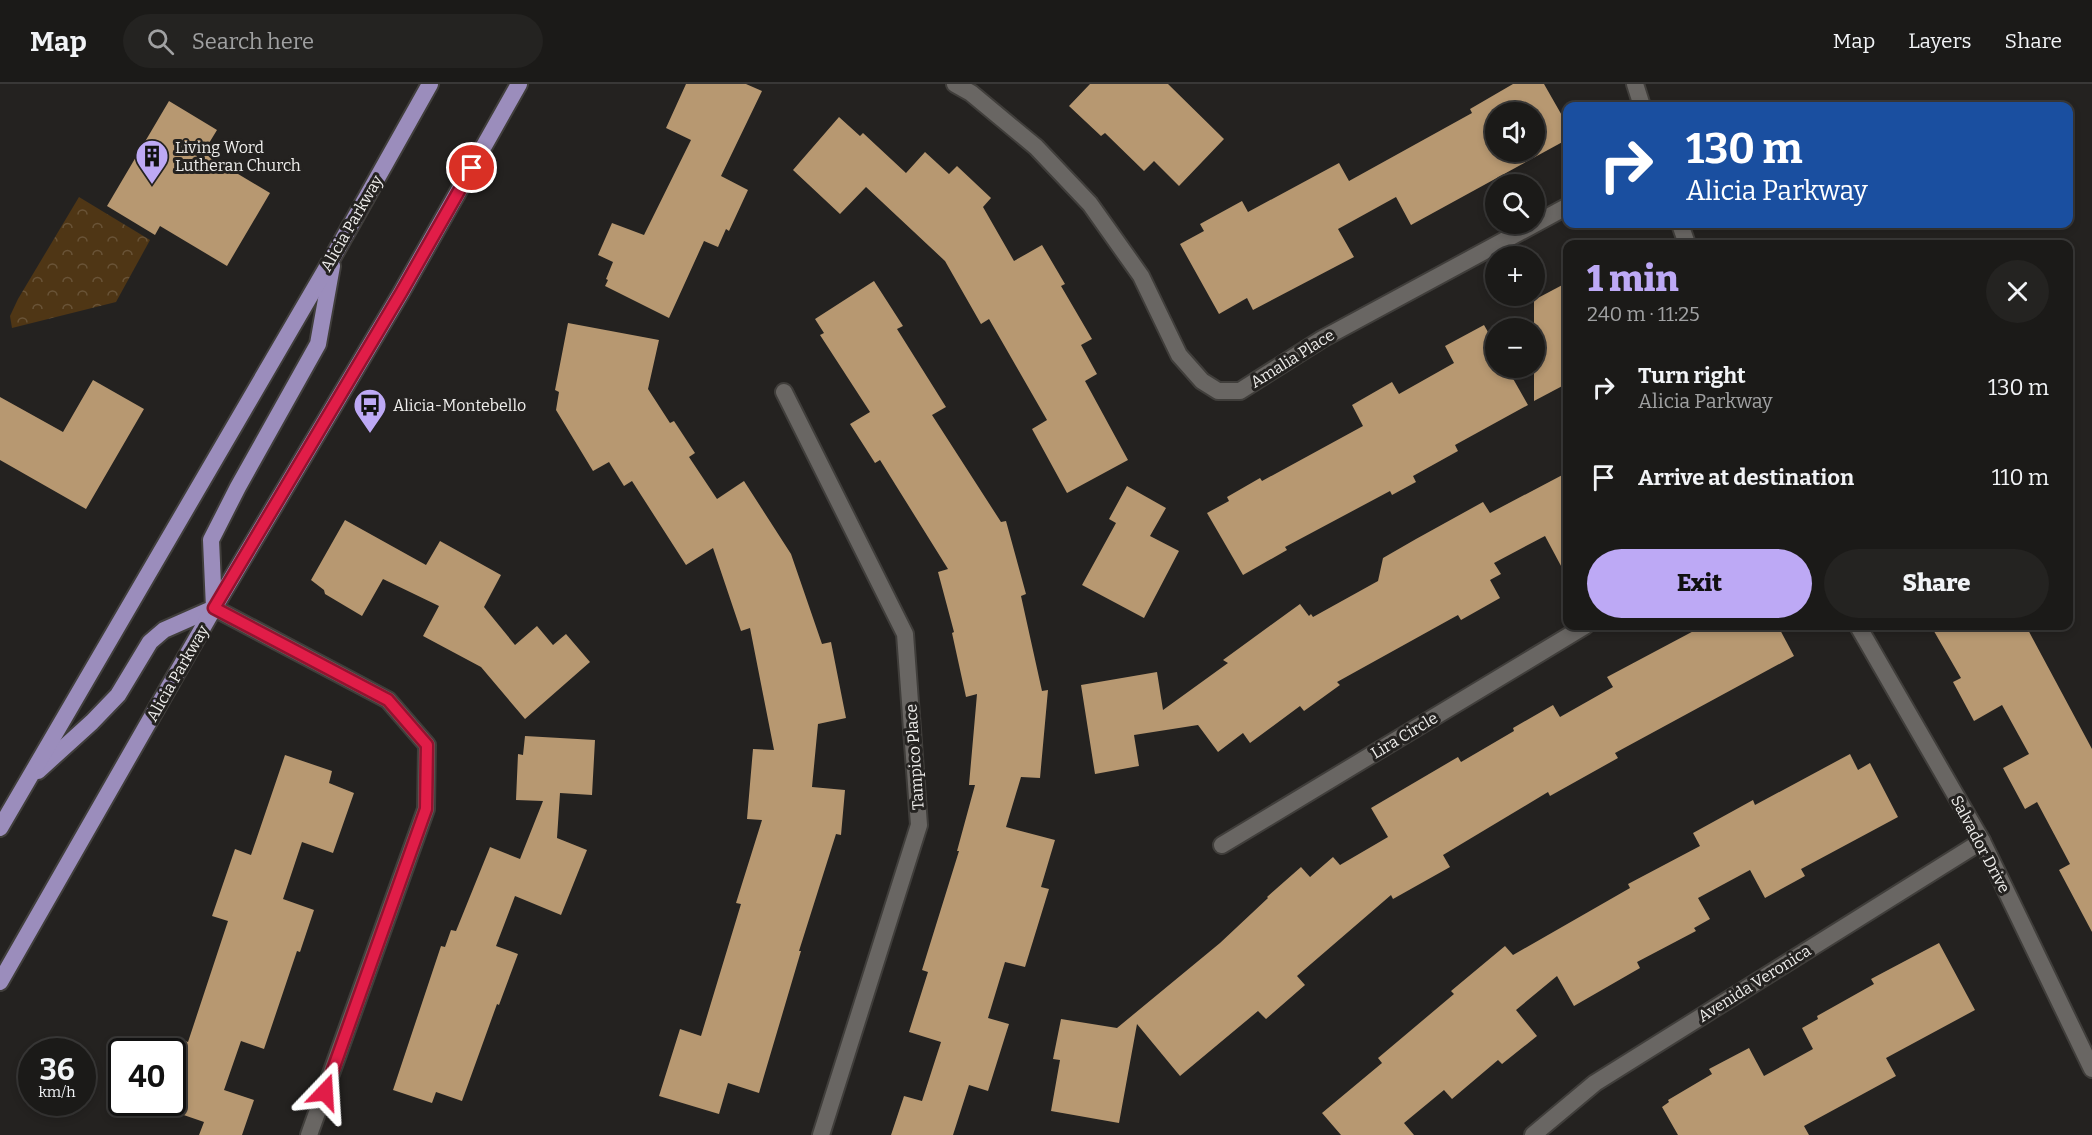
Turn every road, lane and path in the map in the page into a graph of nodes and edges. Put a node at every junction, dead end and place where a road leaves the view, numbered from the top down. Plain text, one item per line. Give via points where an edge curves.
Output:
1 (430, 84) edge
2 (519, 84) edge
3 (956, 84) edge
4 (1635, 84) edge
5 (1641, 102) edge
6 (1563, 209) edge
7 (334, 255) junction
8 (784, 392) dead end
9 (214, 608) junction
10 (1578, 630) edge
11 (1860, 630) edge
12 (26, 782) junction
13 (0, 828) edge
14 (1982, 841) junction
15 (1222, 845) dead end
16 (0, 982) edge
17 (2092, 1069) edge
18 (309, 1135) edge
19 (821, 1135) edge
20 (1533, 1135) edge

1 - 7 main road, Alicia Parkway
2 - 9 main road, Alicia Parkway via 401,293
3 - 6 street, Amalia Place via 1036,147 1090,204 1141,276 1179,355 1202,381 1218,391 1240,391 1322,339
4 - 5 street
7 - 9 main road via 318,344 211,540
7 - 12 main road, Alicia Parkway
8 - 19 street, Tampico Place via 905,634 919,825
9 - 12 main road via 164,630 150,642 118,695
9 - 16 main road, Alicia Parkway
9 - 18 street via 388,700 427,745 426,809
10 - 15 street, Lira Circle
11 - 14 street, Salvador Drive
12 - 13 main road, Alicia Parkway
14 - 17 street, Salvador Drive
14 - 20 street, Avenida Veronica via 1595,1083

